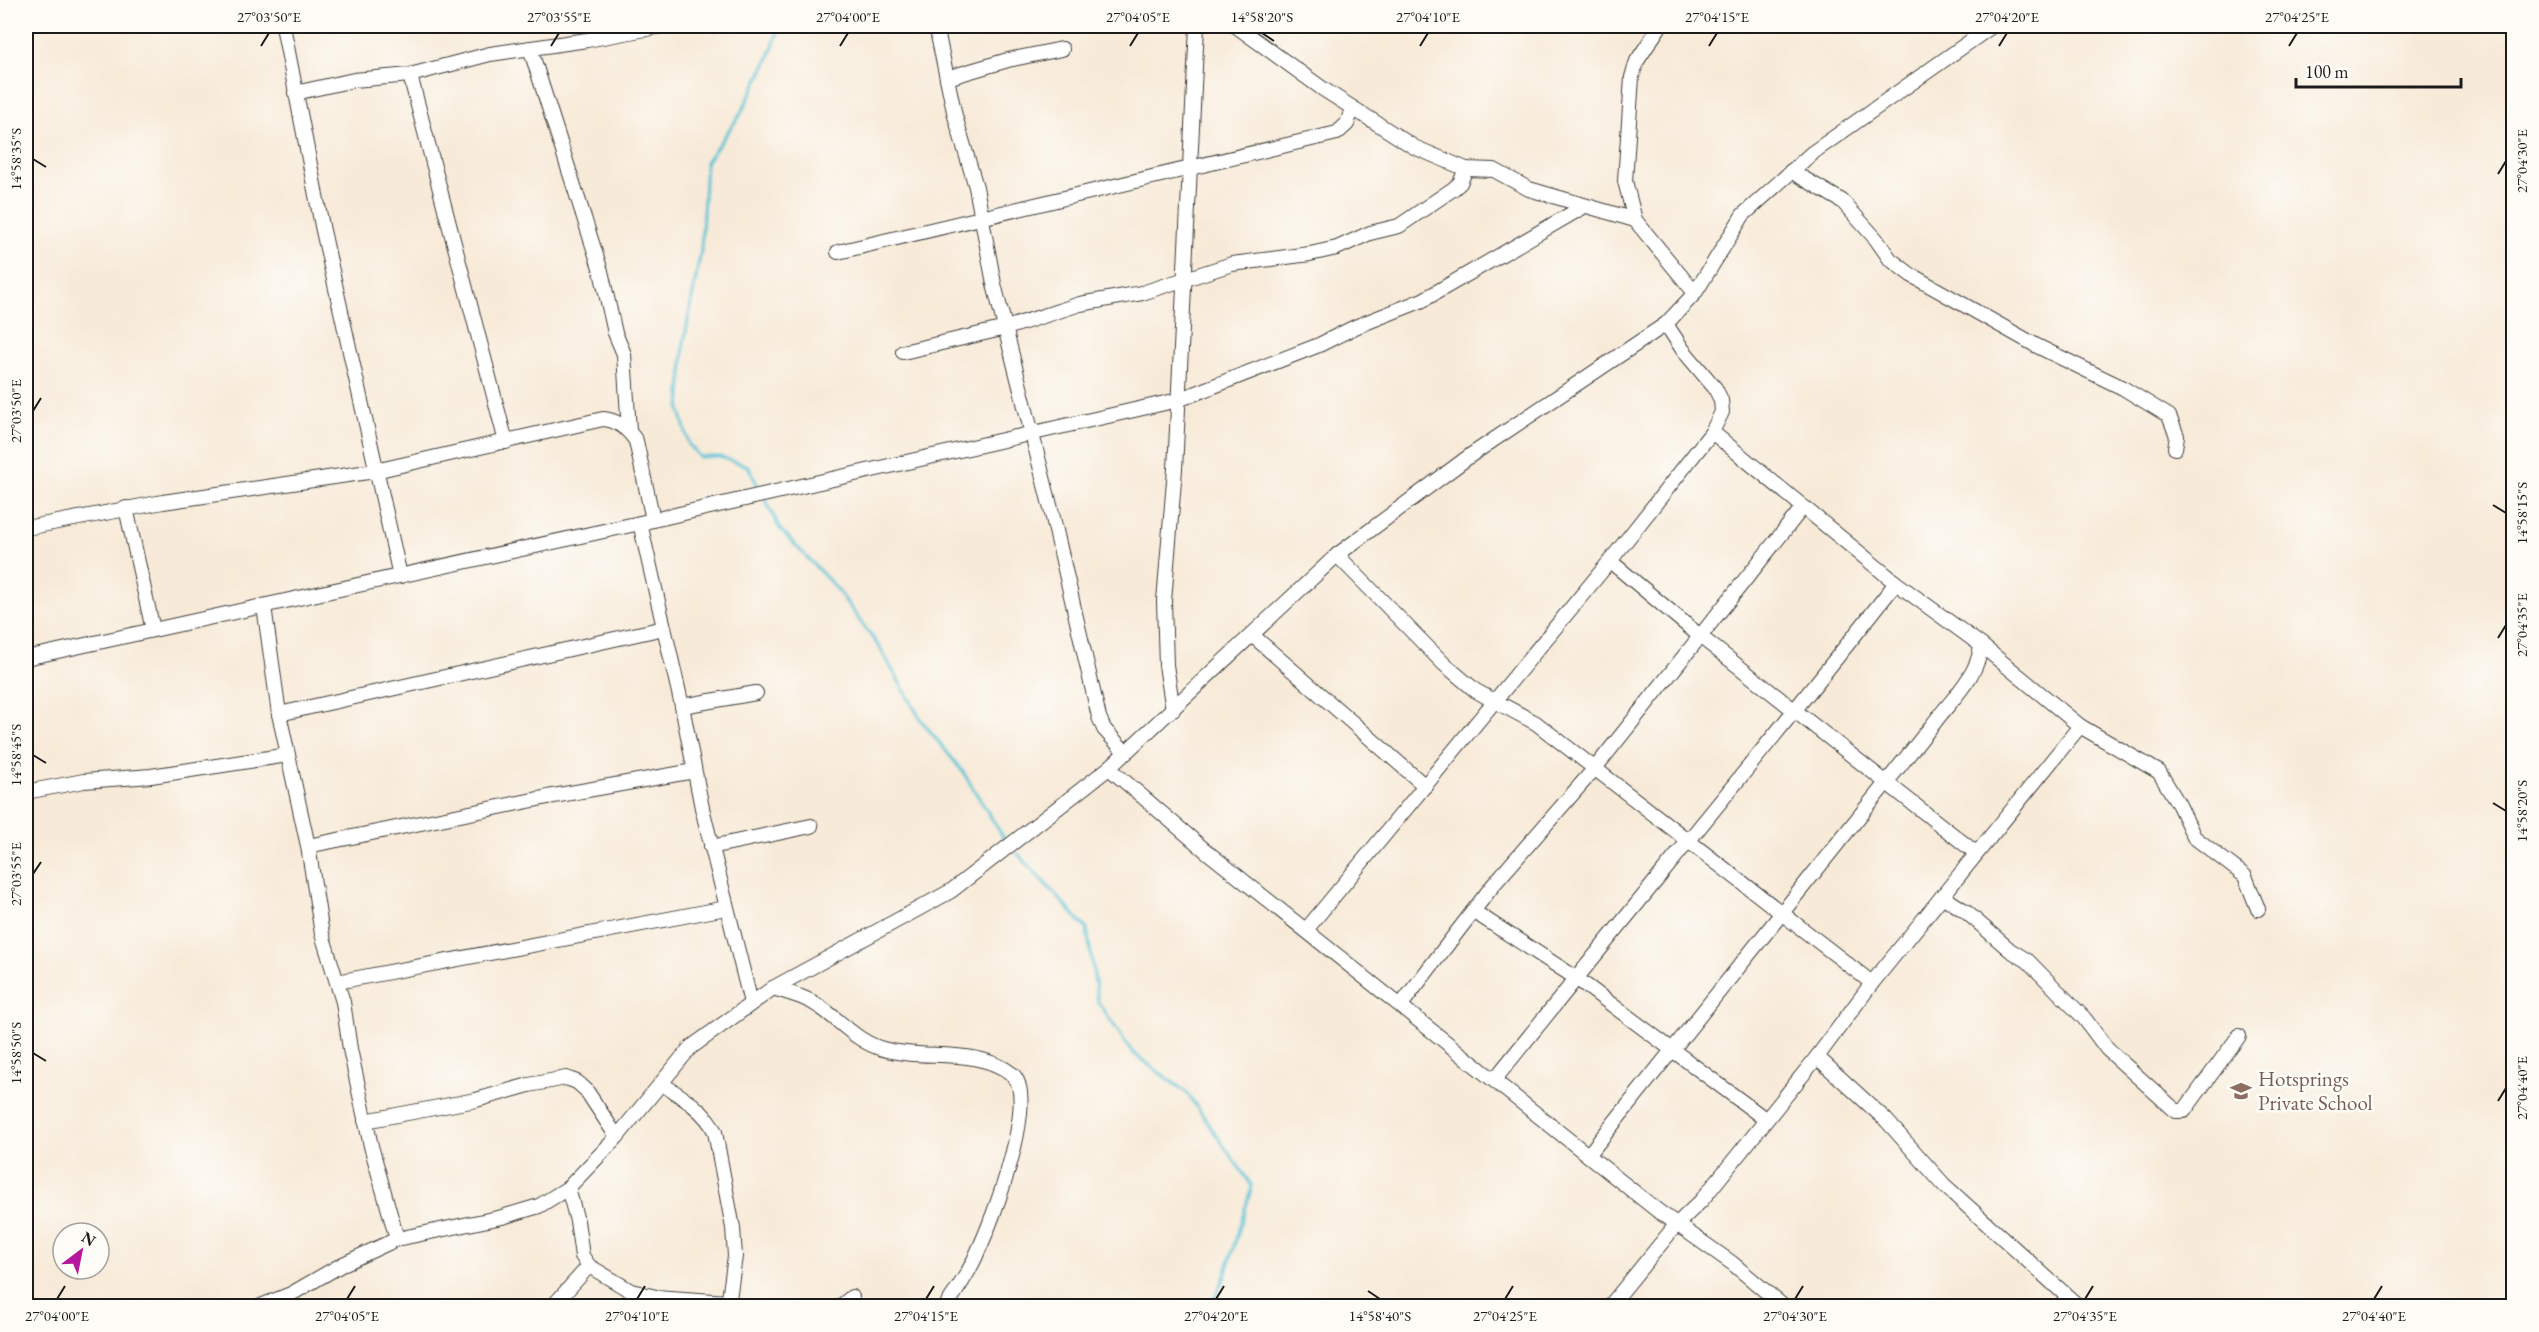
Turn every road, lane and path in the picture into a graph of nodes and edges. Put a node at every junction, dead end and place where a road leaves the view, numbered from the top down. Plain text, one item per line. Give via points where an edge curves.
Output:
1 (283, 26) edge
2 (662, 26) edge
3 (936, 26) edge
4 (1197, 26) edge
5 (1236, 26) edge
6 (1660, 26) edge
7 (1992, 26) edge
8 (530, 48) junction
9 (1062, 49) dead end
10 (410, 75) junction
11 (947, 78) junction
12 (295, 93) junction
13 (1352, 109) junction
14 (1189, 168) junction
15 (1466, 169) junction
16 (1791, 171) junction
17 (1583, 207) junction
18 (981, 217) junction
19 (1635, 220) junction
20 (838, 252) dead end
21 (1184, 280) junction
22 (1695, 293) junction
23 (1666, 324) junction
24 (1005, 328) junction
25 (903, 352) dead end
26 (1178, 400) junction
27 (629, 431) junction
28 (1712, 432) junction
29 (1031, 434) junction
30 (506, 442) junction
31 (2175, 448) dead end
32 (375, 471) junction
33 (1803, 507) junction
34 (126, 508) junction
35 (646, 522) junction
36 (26, 528) edge
37 (1337, 555) junction
38 (1610, 561) junction
39 (400, 576) junction
40 (1896, 583) junction
41 (264, 606) junction
42 (664, 628) junction
43 (153, 630) junction
44 (1252, 635) junction
45 (1701, 637) junction
46 (1981, 645) junction
47 (26, 658) edge
48 (756, 693) dead end
49 (1495, 700) junction
50 (682, 706) junction
51 (1173, 710) junction
52 (1795, 712) junction
53 (279, 714) junction
54 (2080, 726) junction
55 (1126, 753) junction
56 (288, 755) junction
57 (1596, 767) junction
58 (1109, 768) junction
59 (694, 771) junction
60 (1885, 783) junction
61 (1425, 786) junction
62 (26, 792) edge
63 (811, 826) dead end
64 (1687, 841) junction
65 (308, 846) junction
66 (711, 847) junction
67 (1976, 854) junction
68 (1942, 896) junction
69 (726, 908) junction
70 (2258, 909) dead end
71 (1473, 911) junction
72 (1781, 913) junction
73 (1306, 930) junction
74 (1576, 978) junction
75 (337, 982) junction
76 (1872, 983) junction
77 (773, 988) junction
78 (751, 1003) junction
79 (1401, 1005) junction
80 (2240, 1036) dead end
81 (1673, 1049) junction
82 (1817, 1057) junction
83 (1495, 1079) junction
84 (662, 1084) junction
85 (1765, 1119) junction
86 (365, 1121) junction
87 (617, 1137) junction
88 (1589, 1154) junction
89 (568, 1188) junction
90 (1676, 1225) junction
91 (397, 1239) junction
92 (589, 1266) junction
93 (852, 1297) dead end
94 (728, 1304) edge
95 (261, 1306) edge
96 (553, 1306) edge
97 (840, 1306) edge
98 (946, 1306) edge
99 (1610, 1306) edge
100 (1783, 1306) edge
101 (2078, 1306) edge

1 - 12 street
2 - 8 street
3 - 11 street
4 - 14 street
5 - 13 street
6 - 19 street via 1637,61 1632,77 1625,181
7 - 16 street
8 - 10 street
8 - 27 street via 624,354
9 - 11 street
10 - 12 street
10 - 30 street
11 - 18 street
12 - 32 street
13 - 14 street via 1347,124 1337,133
13 - 15 street via 1414,147
14 - 18 street
14 - 21 street
15 - 17 street via 1494,170 1529,189
15 - 21 street via 1453,189 1399,226 1370,233 1337,248 1232,264
16 - 22 street via 1743,215
16 - 31 street via 1842,201 1890,259 1911,275 2169,416 2177,436
17 - 19 street
17 - 26 street via 1423,300
18 - 20 street
18 - 24 street
19 - 22 street
21 - 24 street via 1142,293 1080,304
21 - 26 street
22 - 23 street
23 - 28 street via 1715,388 1722,412
23 - 37 street via 1471,455
24 - 25 street
24 - 29 street
26 - 29 street
26 - 51 street via 1164,601 1166,665
27 - 30 street via 603,419
27 - 35 street via 636,441
28 - 33 street
28 - 38 street
29 - 35 street
29 - 55 street via 1099,717 1104,729
30 - 32 street
32 - 34 street
32 - 39 street
33 - 40 street
33 - 45 street
34 - 36 street
34 - 43 street
35 - 39 street
35 - 42 street
37 - 44 street
37 - 49 street via 1444,664 1476,691
38 - 45 street
38 - 49 street
39 - 41 street
40 - 46 street
40 - 52 street
41 - 43 street
41 - 53 street
42 - 50 street
42 - 53 street
43 - 47 street
44 - 51 street
44 - 61 street
45 - 52 street
45 - 57 street
46 - 54 street
46 - 60 street via 1974,671
48 - 50 street
49 - 57 street via 1536,723
49 - 61 street
50 - 59 street
51 - 55 street
52 - 60 street
52 - 64 street
53 - 56 street
54 - 67 street
54 - 70 street via 2159,772 2194,837 2245,876
55 - 58 street
56 - 62 street
56 - 65 street
57 - 64 street
57 - 71 street
58 - 73 street
58 - 77 street via 951,891
59 - 65 street
59 - 66 street
60 - 67 street
60 - 72 street
61 - 73 street
63 - 66 street
64 - 72 street
64 - 74 street
65 - 75 street via 322,934
66 - 69 street
67 - 68 street
68 - 76 street
68 - 80 street via 2028,961 2084,1018 2108,1049 2176,1111 2184,1111
69 - 75 street
69 - 78 street
71 - 74 street
71 - 79 street
72 - 76 street
72 - 81 street
73 - 79 street
74 - 81 street
74 - 83 street
75 - 86 street
76 - 82 street
77 - 78 street
77 - 98 street via 808,1000 865,1042 883,1049 969,1057 1006,1071 1018,1082 1022,1097 1006,1179 978,1253
78 - 84 street via 690,1048
79 - 83 street
81 - 85 street
81 - 88 street
82 - 85 street
82 - 101 street via 1886,1120 1944,1185
83 - 88 street
84 - 87 street
84 - 94 street via 711,1122 715,1132 733,1228 735,1256
85 - 90 street via 1701,1202
86 - 87 street via 566,1078 586,1090
86 - 91 street
87 - 89 street
88 - 90 street
89 - 91 street via 539,1206
89 - 92 street via 582,1256
90 - 99 street
90 - 100 street via 1732,1263
91 - 95 street
92 - 94 street via 631,1291
92 - 96 street
93 - 97 street

